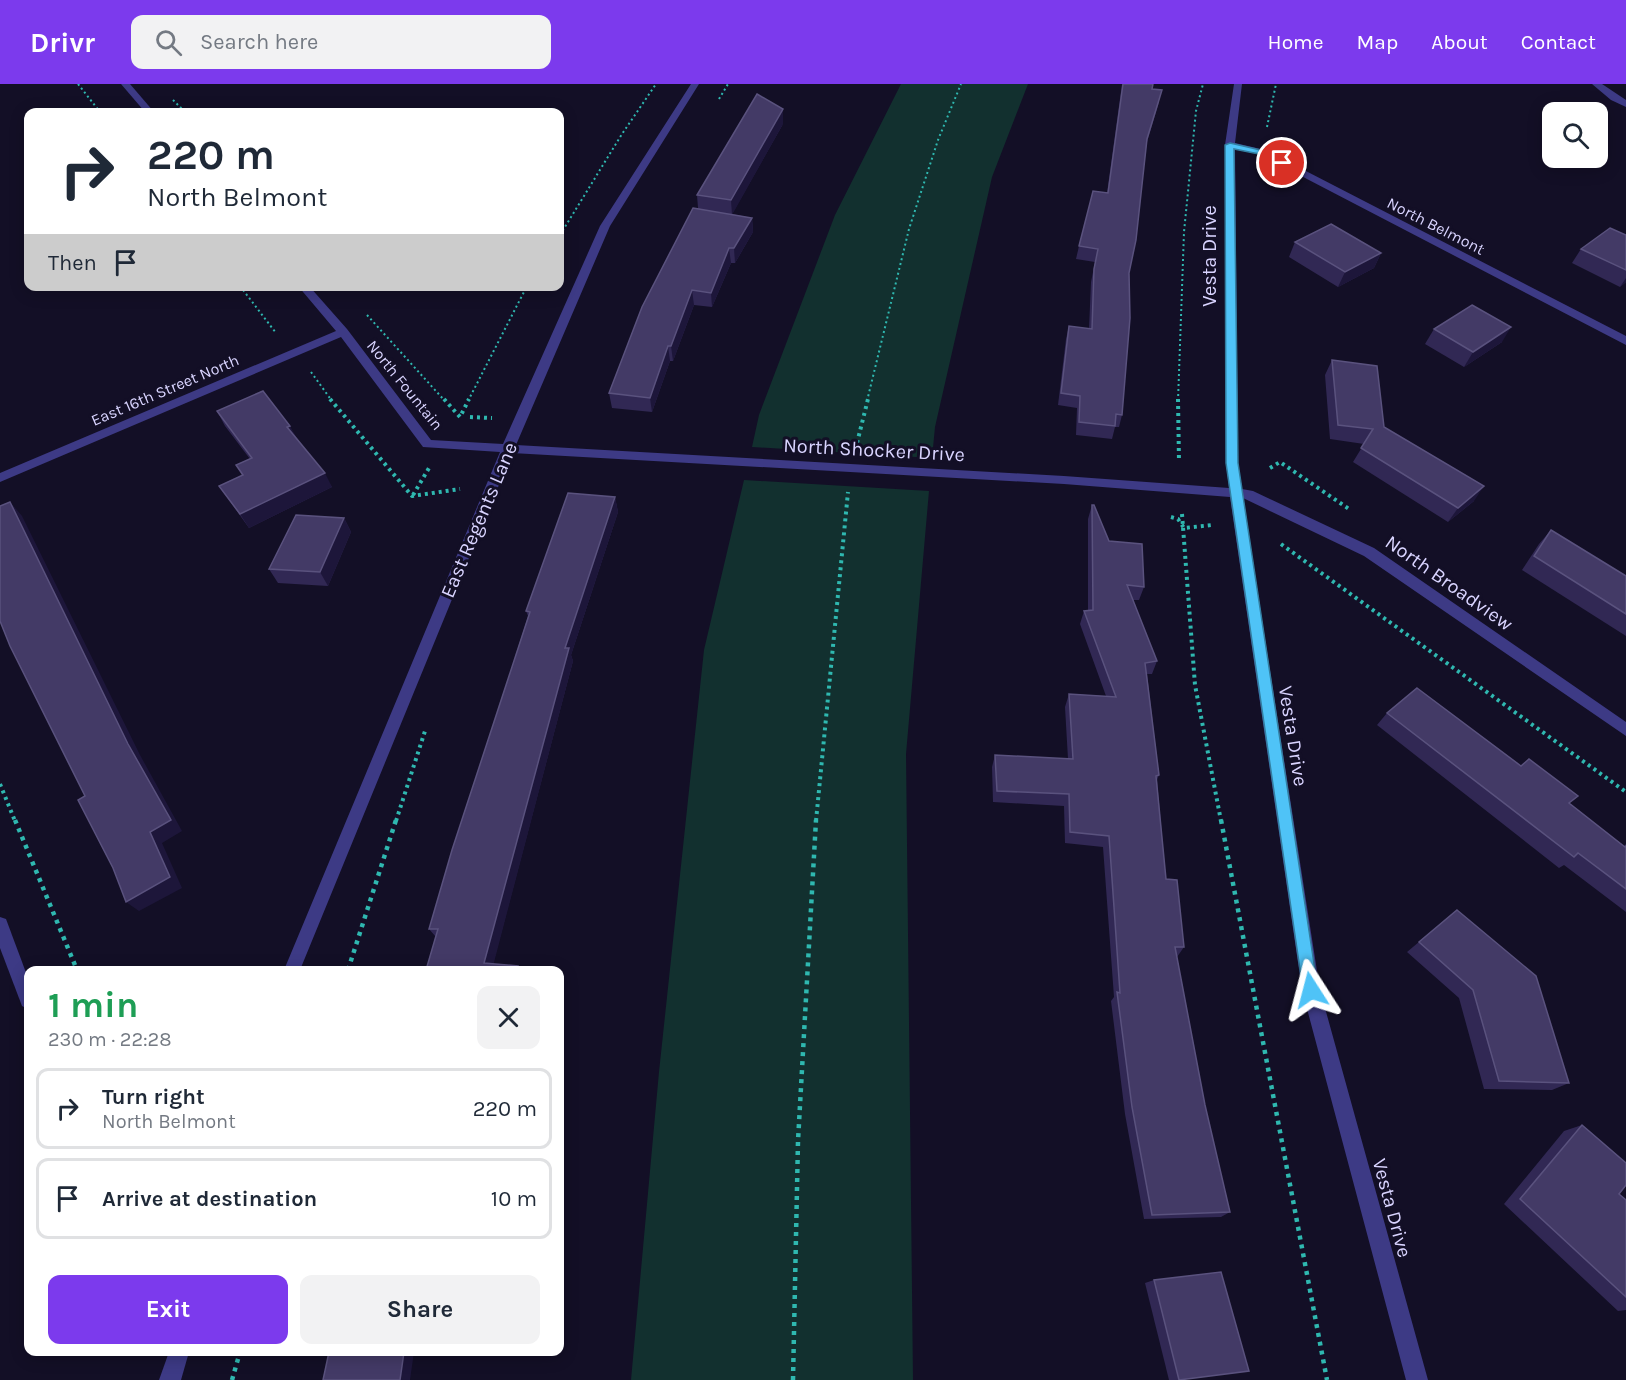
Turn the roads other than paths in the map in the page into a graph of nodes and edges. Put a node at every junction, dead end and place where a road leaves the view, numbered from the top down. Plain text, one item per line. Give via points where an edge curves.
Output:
1 (125, 84) edge
2 (695, 84) edge
3 (1238, 84) edge
4 (1596, 84) edge
5 (1626, 104) edge
6 (146, 108) edge
7 (1230, 145) junction
8 (307, 291) edge
9 (343, 332) junction
10 (1626, 341) edge
11 (509, 450) junction
12 (0, 478) edge
13 (1236, 493) junction
14 (1626, 730) edge
15 (0, 925) edge
16 (294, 966) edge
17 (24, 989) edge
18 (178, 1356) edge
19 (171, 1380) edge
20 (1417, 1380) edge

1 - 6 street
2 - 11 street, East Regents Lane via 605,226
3 - 7 street, Vesta Drive
4 - 5 street
7 - 10 street, North Belmont via 1262,152
7 - 13 street, Vesta Drive via 1232,463
8 - 9 street, North Fountain
9 - 11 street, North Fountain via 427,444
9 - 12 street, East 16th Street North
11 - 13 street, North Shocker Drive
11 - 16 street, East Regents Lane
13 - 14 street, North Broadview via 1248,494 1369,552
13 - 20 street, Vesta Drive via 1311,990
15 - 17 street
18 - 19 street

